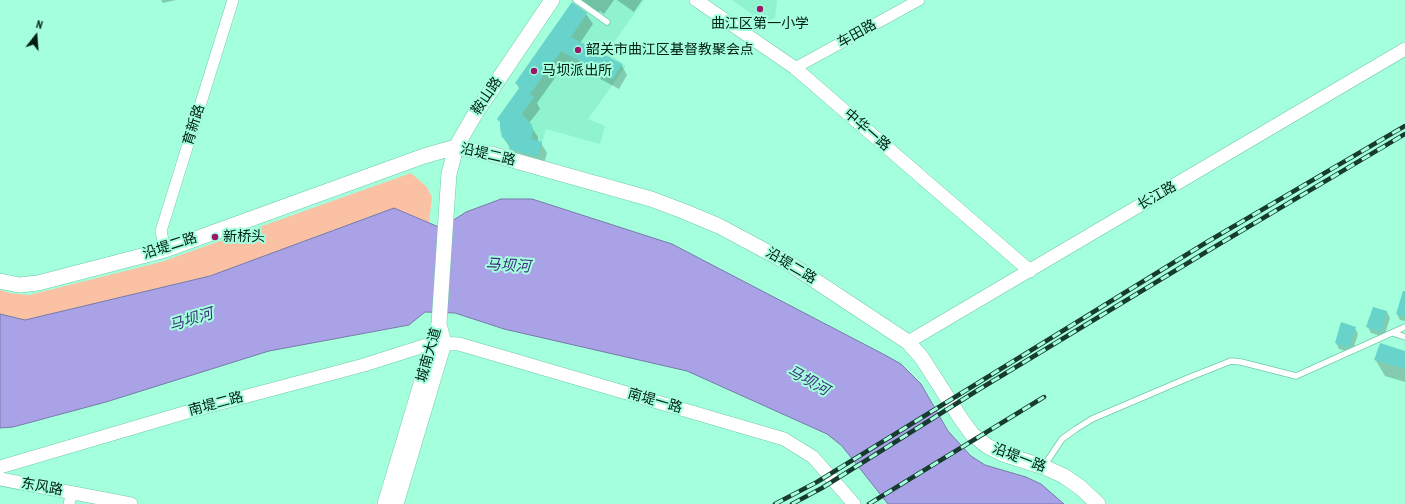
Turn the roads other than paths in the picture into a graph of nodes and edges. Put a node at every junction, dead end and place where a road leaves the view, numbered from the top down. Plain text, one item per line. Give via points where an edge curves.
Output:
1 (233, 0) edge
2 (552, 0) edge
3 (576, 0) edge
4 (696, 0) edge
5 (920, 0) edge
6 (607, 22) dead end
7 (1405, 49) edge
8 (795, 68) junction
9 (456, 147) junction
10 (447, 202) joint
11 (165, 250) junction
12 (1030, 271) junction
13 (0, 281) edge
14 (1405, 328) edge
15 (1393, 333) junction
16 (1405, 337) edge
17 (908, 342) junction
18 (439, 343) junction
19 (0, 467) edge
20 (1044, 467) junction
21 (0, 479) edge
22 (70, 498) edge
23 (131, 504) edge
24 (385, 504) edge
25 (396, 504) edge
26 (854, 504) edge
27 (1098, 504) edge

1 - 11 street, 育新路 via 161,231
2 - 9 main road, 鞍山路 via 474,114
3 - 6 lane
4 - 8 street, 中华一路
5 - 8 street, 车田路
7 - 12 street, 长江路
8 - 12 street, 中华一路
9 - 10 main road, 鞍山路 via 449,174
9 - 11 main road, 沿堤二路 via 424,156
9 - 17 main road, 沿堤二路 via 491,154 651,199 720,226 790,264
10 - 18 main road, 城南大道
11 - 13 main road, 沿堤二路 via 38,283 19,285
12 - 17 street, 长江路
14 - 15 lane
15 - 16 lane
15 - 20 lane via 1296,376 1231,361 1076,428 1062,439
17 - 20 main road, 沿堤一路 via 922,358 972,434 1003,454
18 - 19 street, 南堤二路
18 - 24 main road, 城南大道
18 - 25 main road
18 - 26 street, 南堤一路 via 459,344 784,439 813,457
20 - 27 main road, 沿堤一路 via 1064,476
21 - 22 street, 东风路
22 - 23 street, 东风路

